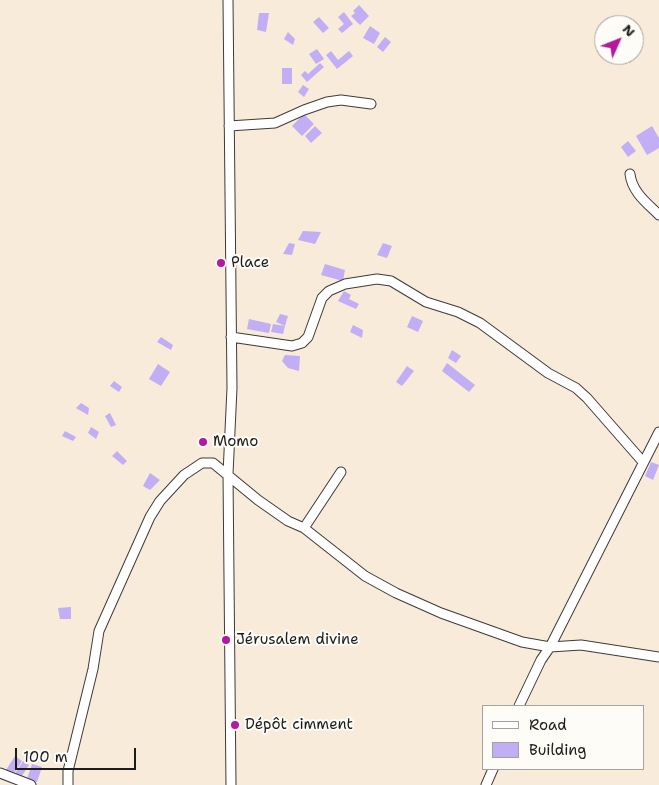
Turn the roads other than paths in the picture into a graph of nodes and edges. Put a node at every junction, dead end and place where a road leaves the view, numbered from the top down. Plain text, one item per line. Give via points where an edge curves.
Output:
1 (228, 0) edge
2 (371, 104) dead end
3 (230, 126) junction
4 (630, 174) dead end
5 (659, 215) edge
6 (231, 337) junction
7 (659, 432) edge
8 (643, 462) junction
9 (341, 472) dead end
10 (228, 474) junction
11 (304, 528) junction
12 (550, 647) junction
13 (659, 657) edge
14 (519, 705) edge
15 (493, 770) edge
16 (0, 773) edge
17 (32, 785) edge
18 (68, 785) edge
19 (231, 785) edge
20 (486, 785) edge

1 - 3 street
2 - 3 street via 341,100 327,102 275,123
3 - 6 street
4 - 5 street via 631,184
6 - 8 street via 292,346 302,343 308,337 322,298 329,291 345,284 377,279 391,281 426,302 480,323 548,373 576,388
6 - 10 street
7 - 8 street
8 - 12 street
9 - 11 street
10 - 11 street via 258,500
10 - 18 street via 213,463 202,463 184,475 150,517 99,632 68,772
10 - 19 street
11 - 12 street via 365,576 396,593 440,613 522,642
12 - 13 street via 581,645
12 - 14 street
15 - 20 street
16 - 17 street

